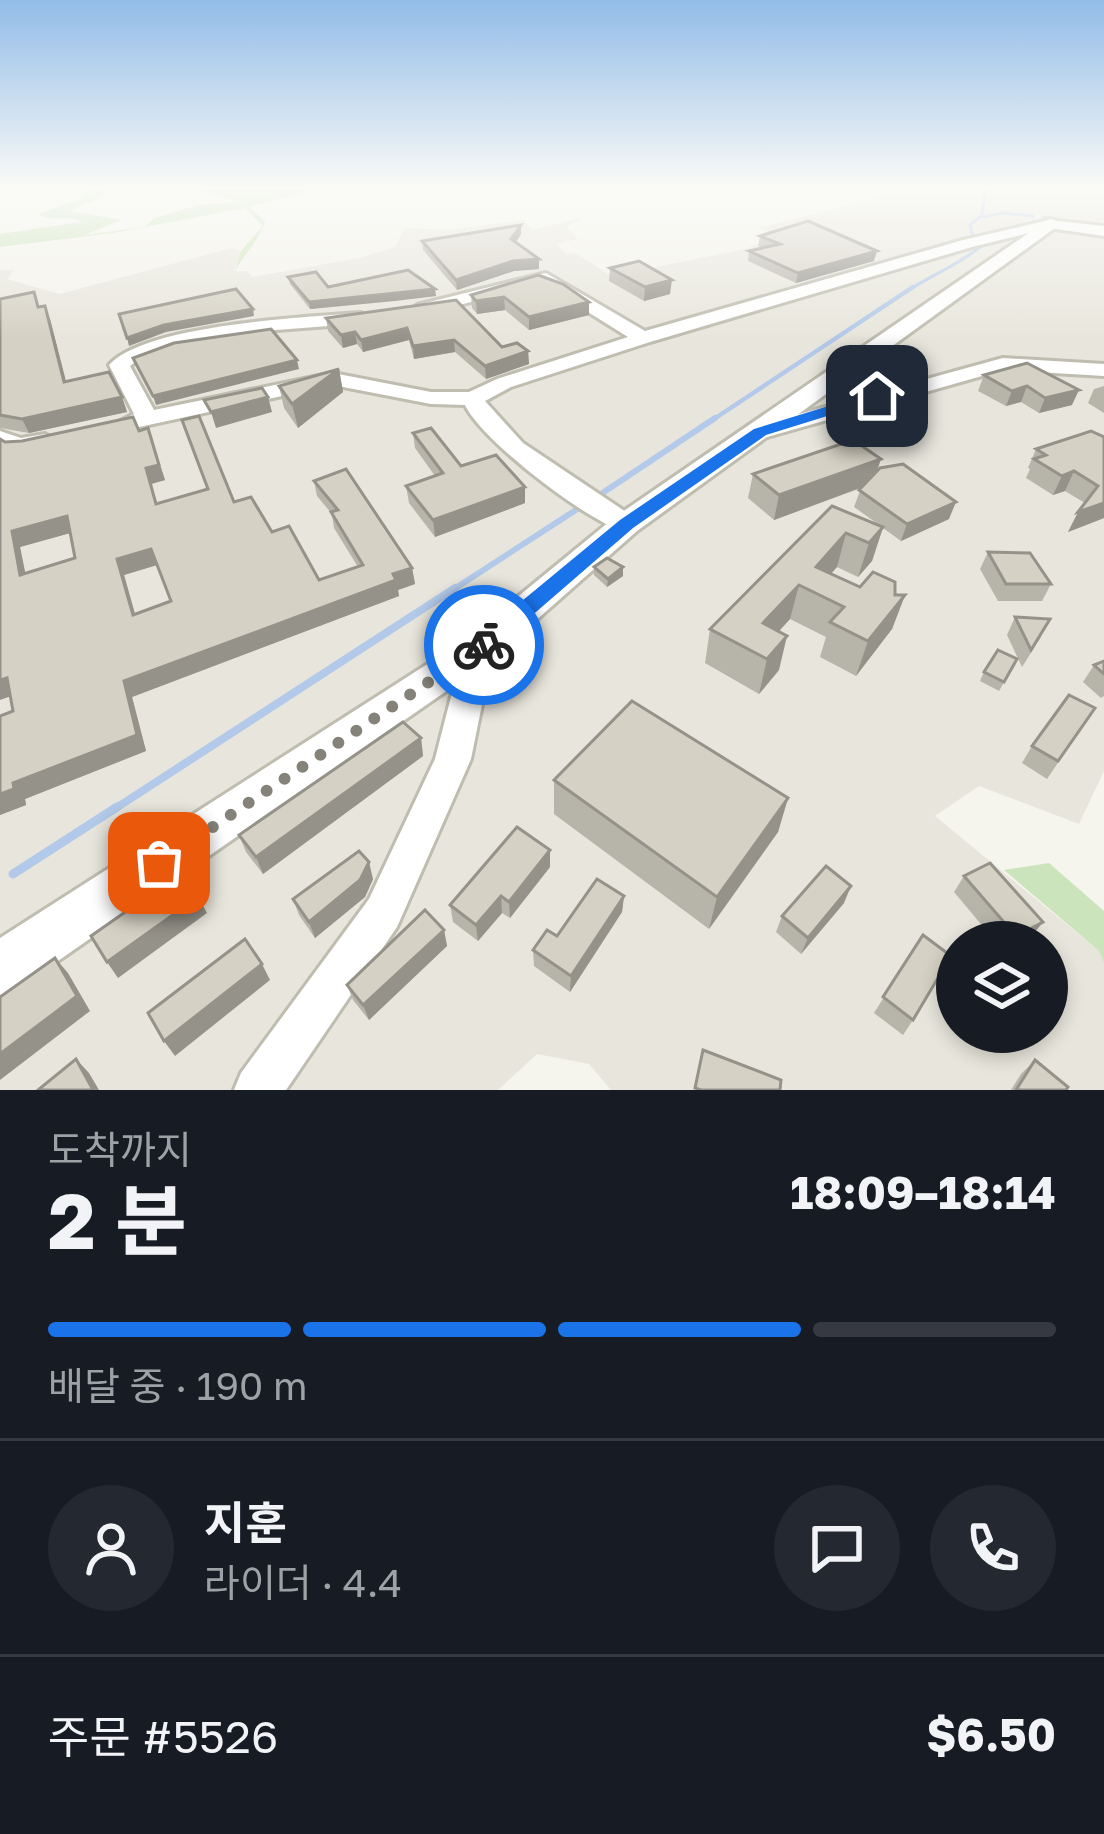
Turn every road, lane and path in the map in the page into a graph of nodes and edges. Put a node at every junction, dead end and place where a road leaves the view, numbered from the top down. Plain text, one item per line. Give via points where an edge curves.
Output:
1 (994, 237) edge
2 (1031, 237) edge
3 (643, 338) junction
4 (1104, 370) edge
5 (472, 399) junction
6 (147, 418) junction
7 (108, 427) edge
8 (760, 432) junction
9 (69, 436) edge
10 (0, 438) edge
11 (626, 524) junction
12 (478, 650) junction
13 (0, 969) edge
14 (258, 1090) edge

1 - 3 street
2 - 8 street
3 - 5 street
3 - 6 street via 546,278 388,315 263,325 135,352 118,364
4 - 8 street via 1003,364
5 - 6 street via 333,379
5 - 11 street via 479,418
6 - 7 street
8 - 11 street
9 - 10 street via 15,446
11 - 12 street
12 - 13 street
12 - 14 street via 453,759 383,913

